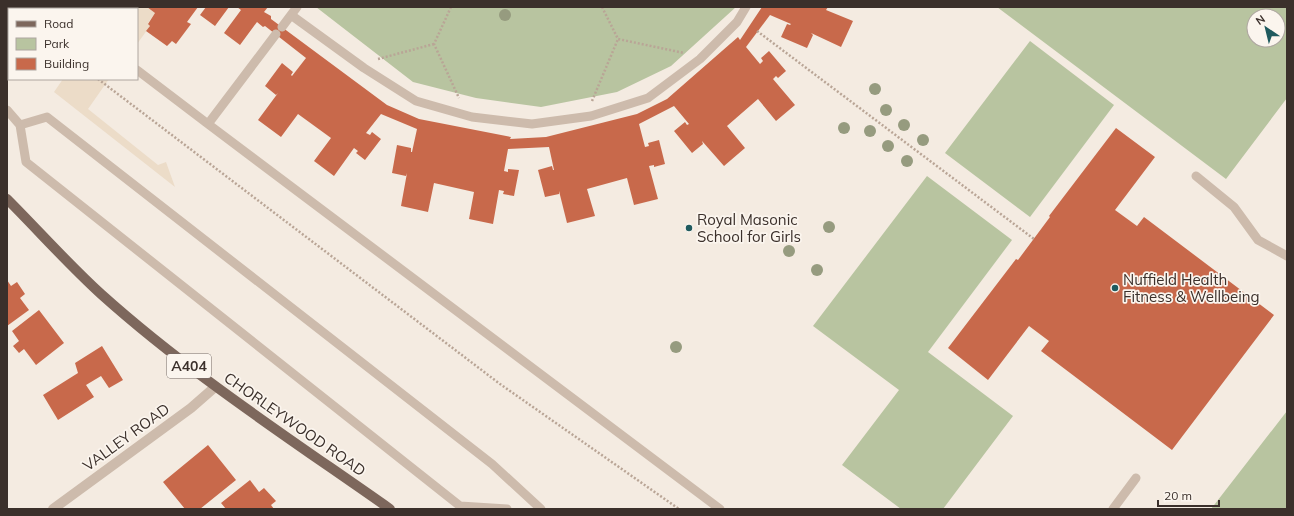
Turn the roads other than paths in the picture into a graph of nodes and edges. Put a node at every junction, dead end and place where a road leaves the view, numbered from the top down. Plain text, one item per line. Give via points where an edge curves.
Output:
1 (297, 7) edge
2 (746, 7) edge
3 (290, 16) junction
4 (138, 71) edge
5 (7, 110) edge
6 (208, 124) junction
7 (20, 125) junction
8 (1196, 176) dead end
9 (7, 199) edge
10 (1287, 256) edge
11 (215, 387) junction
12 (1136, 478) dead end
13 (53, 509) edge
14 (390, 509) edge
15 (507, 509) edge
16 (541, 509) edge
17 (720, 509) edge
18 (1113, 509) edge

1 - 3 lane
2 - 3 lane via 737,22 702,57 648,98 585,117 532,124 468,116 416,102
3 - 6 lane
4 - 6 lane
5 - 7 lane
6 - 17 lane
7 - 15 lane via 26,162 460,506
7 - 16 lane via 46,117 492,464
8 - 10 lane via 1234,207 1258,240
9 - 11 main road, CHORLEYWOOD ROAD / A404 via 100,293
11 - 13 street, VALLEY ROAD via 191,408
11 - 14 main road, CHORLEYWOOD ROAD / A404
12 - 18 lane

